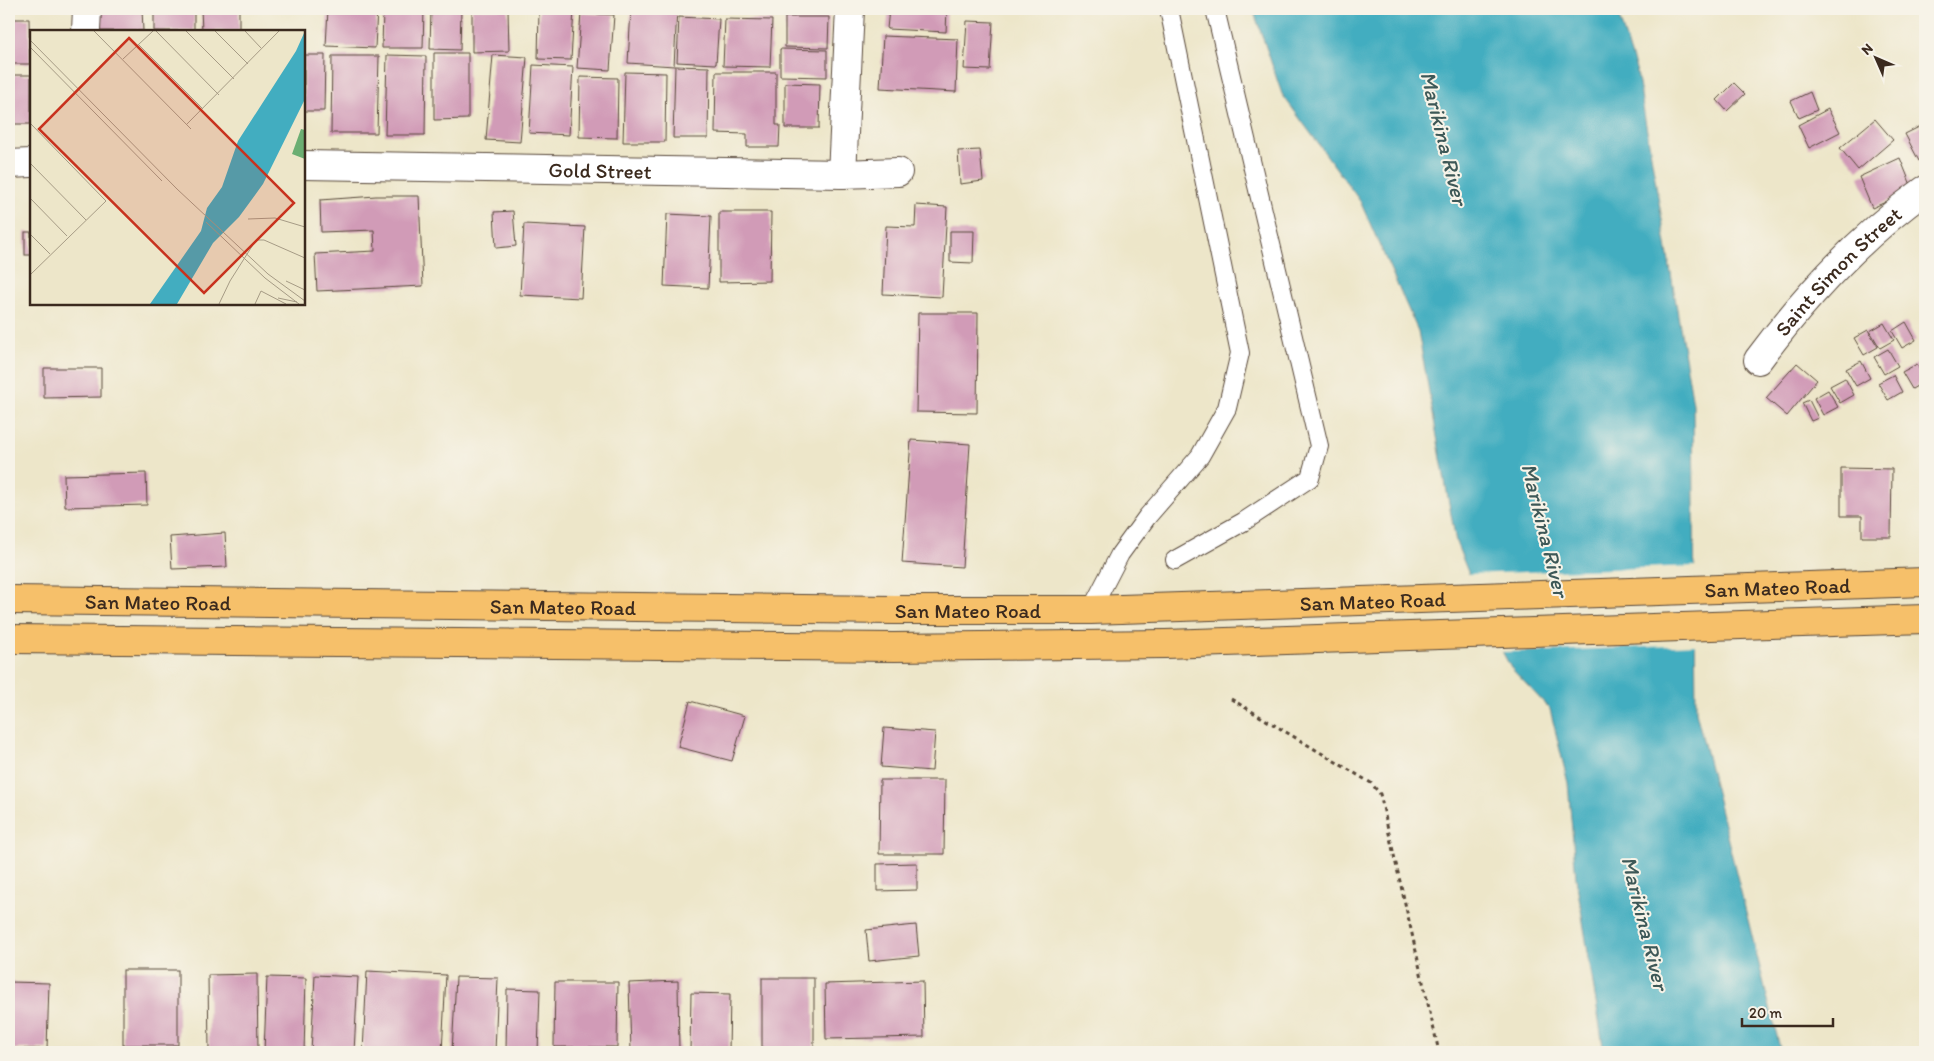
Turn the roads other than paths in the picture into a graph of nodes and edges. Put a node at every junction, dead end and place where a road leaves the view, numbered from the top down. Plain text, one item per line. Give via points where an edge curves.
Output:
1 (87, 9) edge
2 (850, 9) edge
3 (1169, 9) edge
4 (1215, 9) edge
5 (86, 30) edge
6 (9, 164) edge
7 (30, 164) edge
8 (305, 165) edge
9 (898, 172) dead end
10 (842, 174) junction
11 (1925, 190) edge
12 (1758, 360) dead end
13 (1175, 560) dead end
14 (1925, 582) edge
15 (9, 600) edge
16 (1091, 610) junction
17 (1925, 620) edge
18 (9, 639) edge

1 - 5 street
2 - 10 street
3 - 16 lane via 1240,353 1227,408 1200,456 1120,554
4 - 13 lane via 1319,446 1310,478 1243,522
6 - 7 street
8 - 10 street, Gold Street
9 - 10 street, Gold Street
11 - 12 street, Saint Simon Street via 1880,225 1804,302
14 - 16 main road, San Mateo Road
15 - 16 main road, San Mateo Road
17 - 18 main road, San Mateo Road via 1053,646

